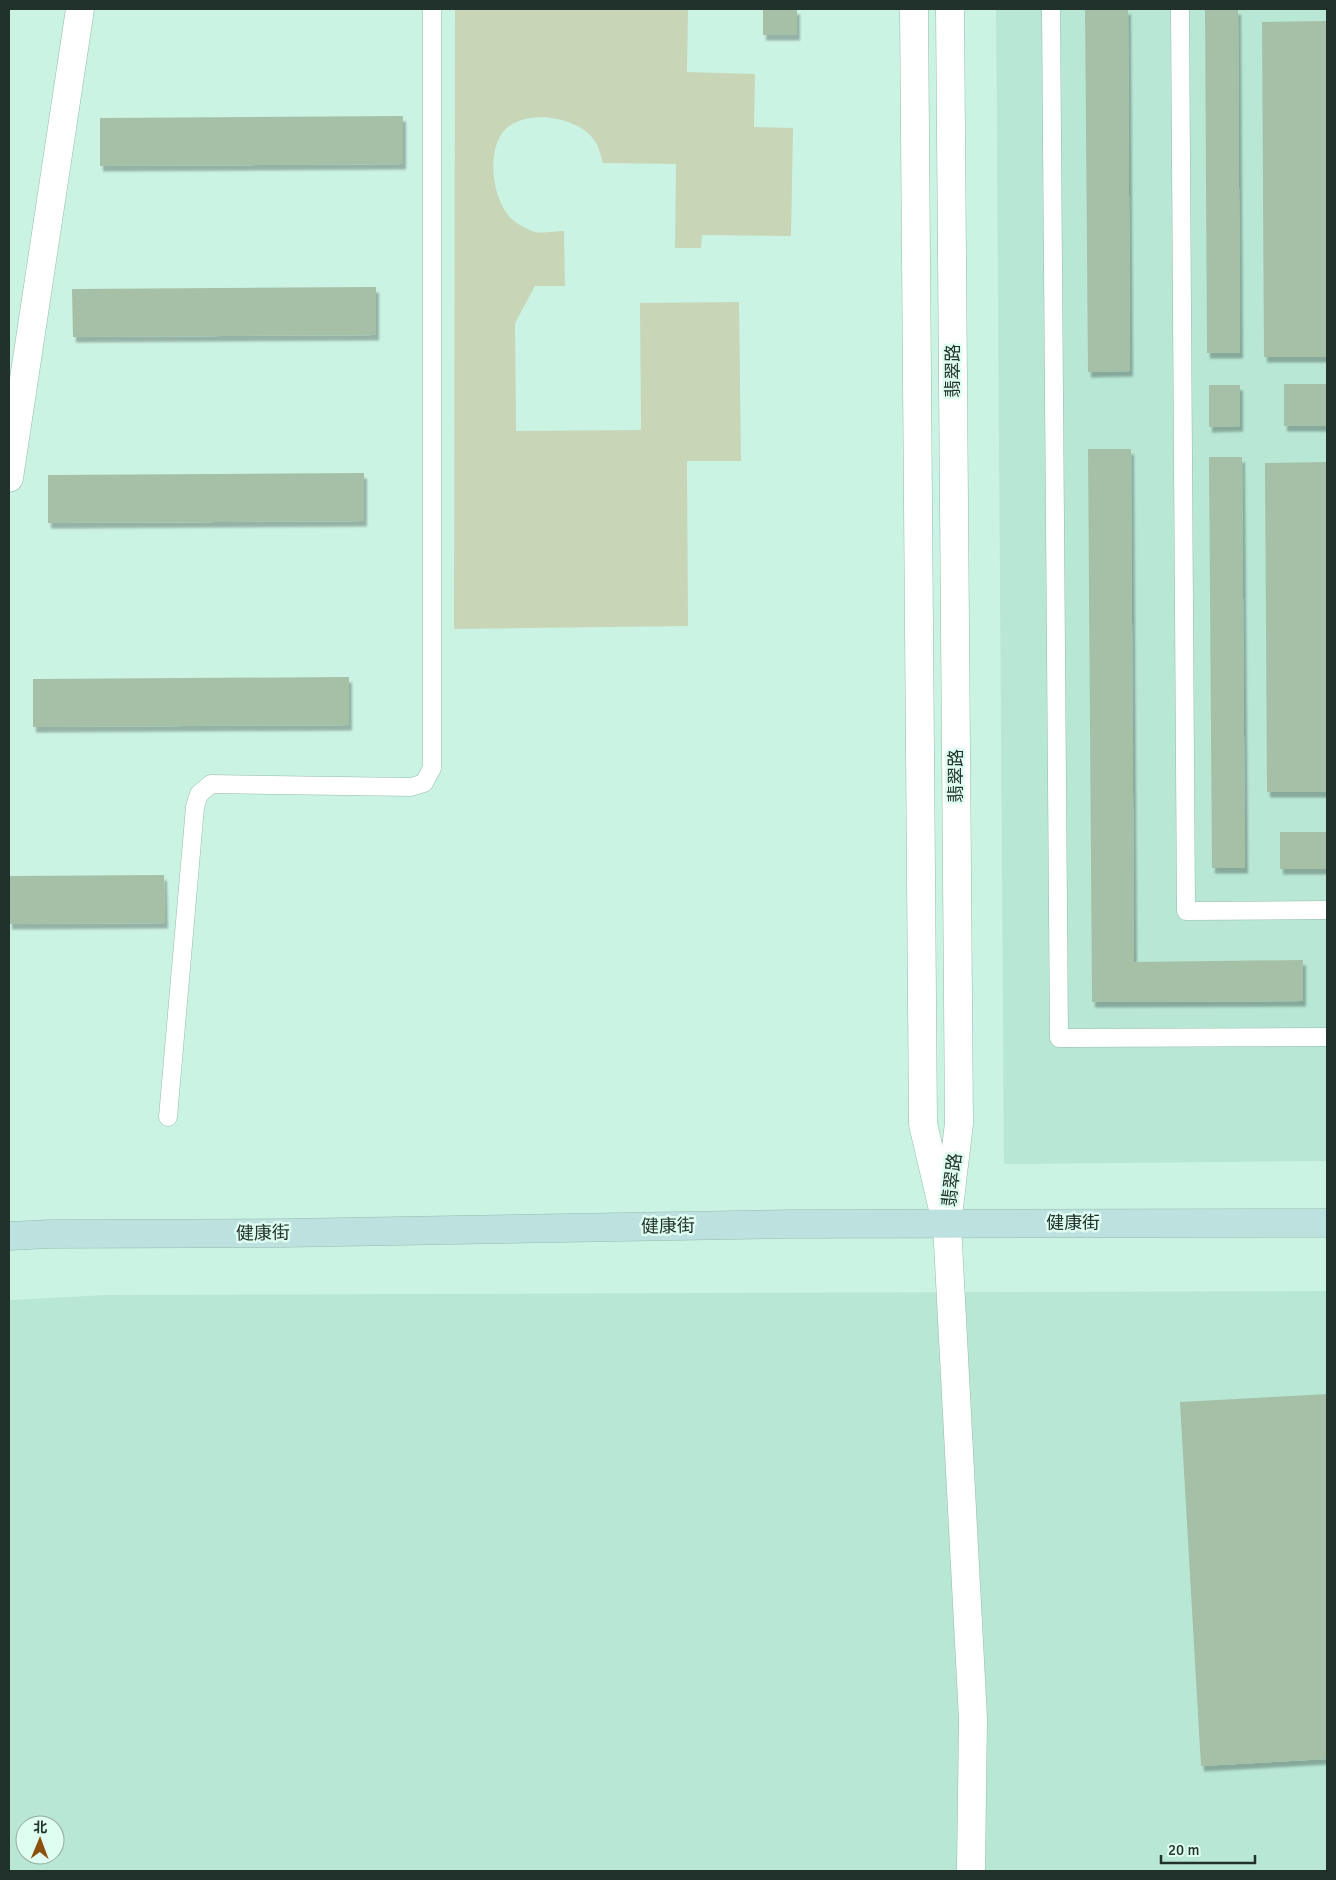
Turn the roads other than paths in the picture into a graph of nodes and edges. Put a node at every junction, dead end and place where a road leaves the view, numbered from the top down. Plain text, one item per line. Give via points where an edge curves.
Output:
1 (80, 9) edge
2 (432, 9) edge
3 (914, 9) edge
4 (950, 9) edge
5 (1052, 9) edge
6 (1180, 9) edge
7 (9, 478) edge
8 (1327, 910) edge
9 (1327, 1037) edge
10 (168, 1117) dead end
11 (1327, 1222) edge
12 (947, 1224) junction
13 (9, 1236) edge
14 (971, 1871) edge

1 - 7 street
2 - 10 lane via 432,768 424,783 411,787 211,784 200,794 195,807
3 - 12 street, 翡翠路 via 923,1124
4 - 12 street, 翡翠路 via 959,1123
5 - 9 lane via 1059,1038
6 - 8 lane via 1186,911
11 - 12 main road, 健康街
12 - 13 main road, 健康街
12 - 14 street via 973,1718

